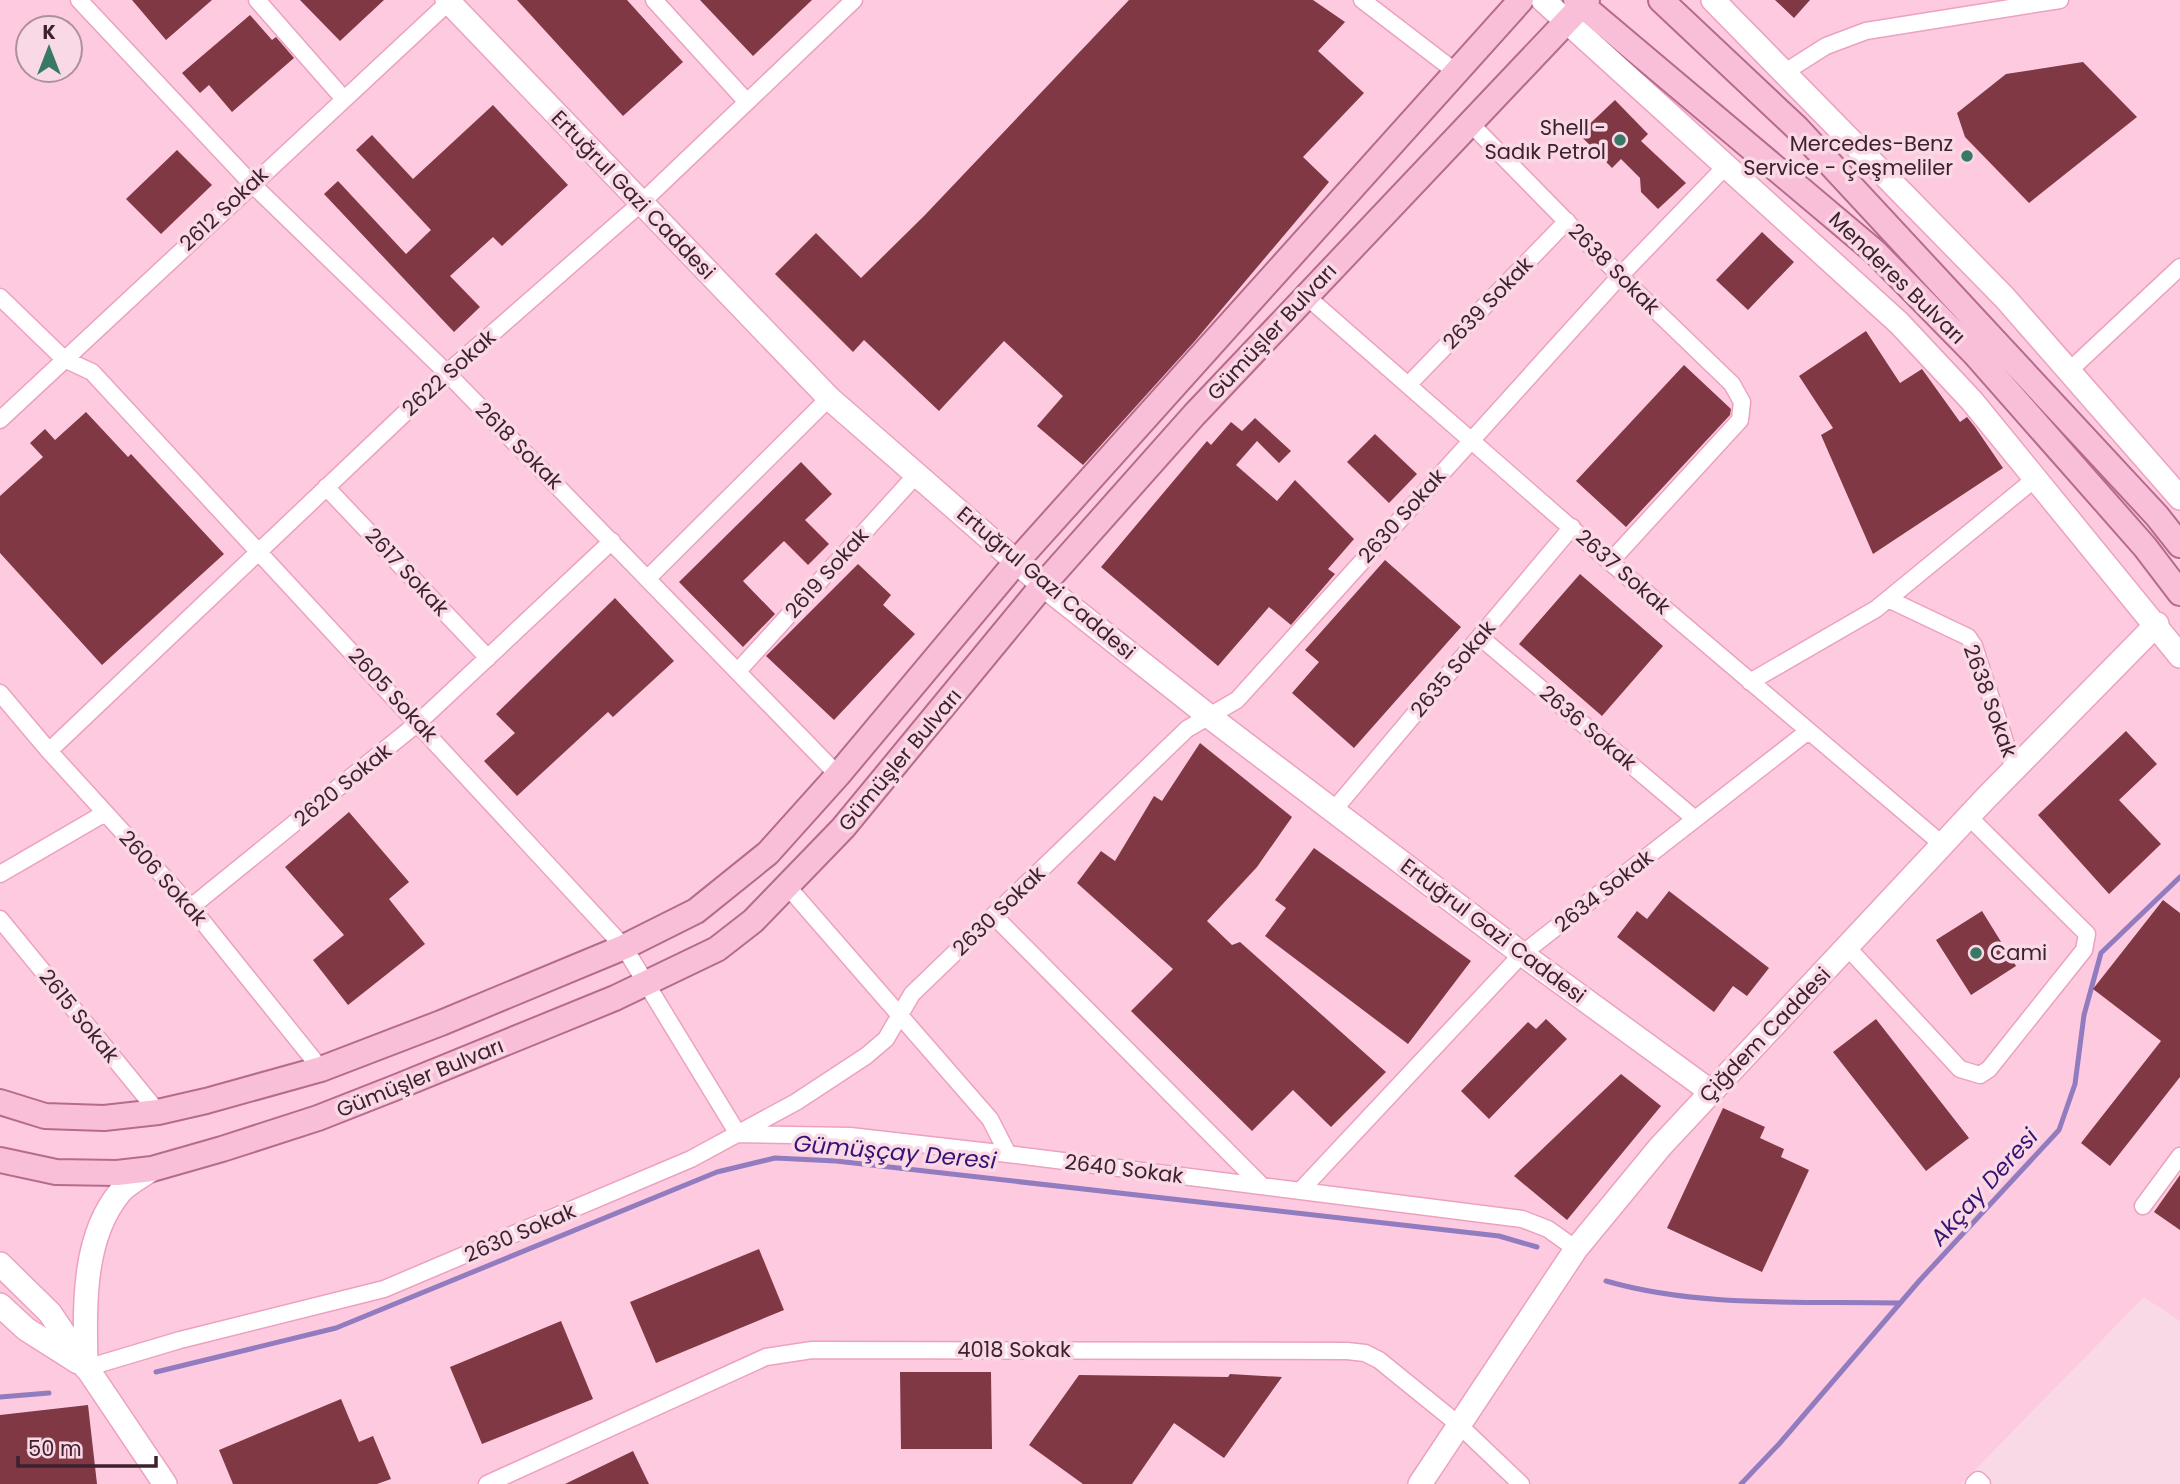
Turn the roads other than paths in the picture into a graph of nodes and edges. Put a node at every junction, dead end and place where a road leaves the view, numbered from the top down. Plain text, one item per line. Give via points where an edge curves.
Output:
1 (79, 0) edge
2 (257, 0) edge
3 (654, 0) edge
4 (854, 0) edge
5 (1362, 0) edge
6 (1521, 0) edge
7 (1543, 0) edge
8 (1661, 0) edge
9 (1713, 0) edge
10 (2060, 0) edge
11 (449, 1) edge
12 (2012, 4) edge
13 (1579, 6) edge
14 (1456, 72) junction
15 (1785, 72) junction
16 (343, 97) junction
17 (747, 102) junction
18 (1471, 124) junction
19 (1725, 167) junction
20 (251, 183) junction
21 (640, 204) junction
22 (1567, 221) junction
23 (2180, 267) edge
24 (1620, 276) junction
25 (1306, 296) junction
26 (0, 297) edge
27 (64, 359) junction
28 (2070, 370) junction
29 (447, 373) junction
30 (1409, 384) junction
31 (830, 398) junction
32 (0, 421) edge
33 (1471, 439) junction
34 (917, 474) junction
35 (2036, 478) junction
36 (326, 487) junction
37 (2180, 498) edge
38 (1573, 527) junction
39 (612, 541) junction
40 (2180, 545) edge
41 (258, 550) junction
42 (1017, 561) junction
43 (1610, 562) junction
44 (648, 578) junction
45 (1043, 585) junction
46 (2180, 593) edge
47 (1888, 599) junction
48 (2157, 624) junction
49 (1480, 637) junction
50 (2180, 656) edge
51 (488, 658) junction
52 (738, 671) junction
53 (1750, 682) junction
54 (0, 693) edge
55 (1210, 718) junction
56 (419, 722) junction
57 (1807, 732) junction
58 (49, 751) junction
59 (2014, 769) junction
60 (838, 775) junction
61 (1333, 811) junction
62 (105, 813) junction
63 (1969, 817) junction
64 (1695, 819) junction
65 (1942, 845) junction
66 (0, 874) edge
67 (788, 887) junction
68 (191, 907) junction
69 (995, 916) junction
70 (0, 919) edge
71 (624, 947) junction
72 (1848, 948) junction
73 (1522, 954) junction
74 (647, 984) junction
75 (901, 1018) junction
76 (321, 1069) junction
77 (1710, 1091) junction
78 (0, 1102) edge
79 (158, 1112) junction
80 (738, 1135) junction
81 (1008, 1154) junction
82 (2180, 1156) edge
83 (0, 1160) edge
84 (152, 1169) junction
85 (1262, 1186) junction
86 (1301, 1190) junction
87 (2143, 1206) dead end
88 (1576, 1249) junction
89 (0, 1264) edge
90 (0, 1305) edge
91 (86, 1368) junction
92 (1458, 1424) junction
93 (165, 1484) edge
94 (487, 1484) edge
95 (1420, 1484) edge
96 (1521, 1484) edge

1 - 20 street, 2618 Sokak
2 - 16 street
3 - 17 street
4 - 17 street, 2622 Sokak
5 - 14 street
6 - 14 main road, Gümüşler Bulvarı
7 - 13 main road
8 - 40 main road, Menderes Bulvarı via 1797,128
9 - 15 main road
10 - 12 street
11 - 16 street, 2612 Sokak
11 - 21 main road, Ertuğrul Gazi Caddesi
12 - 15 street via 1866,31 1826,46
13 - 18 main road, Gümüşler Bulvarı
13 - 19 main road
13 - 46 main road, Menderes Bulvarı via 1875,252 1985,364
14 - 42 main road, Gümüşler Bulvarı
15 - 28 main road
16 - 20 street, 2612 Sokak
17 - 21 street, 2622 Sokak
18 - 22 street, 2638 Sokak
18 - 25 main road, Gümüşler Bulvarı
19 - 24 street, 2630 Sokak
19 - 35 main road via 1899,323
20 - 27 street, 2612 Sokak
20 - 29 street, 2618 Sokak
21 - 29 street, 2622 Sokak
21 - 31 main road, Ertuğrul Gazi Caddesi
22 - 24 street, 2638 Sokak
22 - 30 street, 2639 Sokak
23 - 28 street
24 - 33 street, 2630 Sokak
24 - 43 street, 2638 Sokak via 1732,384 1742,402 1740,420
25 - 30 street, 2637 Sokak
25 - 45 main road, Gümüşler Bulvarı
26 - 27 street, 2605 Sokak
27 - 32 street, 2612 Sokak
27 - 41 street, 2605 Sokak via 92,372
28 - 37 main road
29 - 36 street, 2622 Sokak
29 - 39 street, 2618 Sokak
30 - 33 street, 2637 Sokak
31 - 34 main road, Ertuğrul Gazi Caddesi
31 - 44 street
33 - 38 street, 2637 Sokak
33 - 55 street, 2630 Sokak via 1237,700
34 - 42 main road, Ertuğrul Gazi Caddesi
34 - 52 street, 2619 Sokak
35 - 47 street
35 - 48 main road
36 - 41 street, 2622 Sokak
36 - 51 street, 2617 Sokak
38 - 43 street, 2637 Sokak
38 - 49 street, 2635 Sokak
39 - 44 street, 2618 Sokak
39 - 51 street, 2620 Sokak
41 - 56 street, 2605 Sokak
41 - 58 street, 2622 Sokak
42 - 45 main road, Ertuğrul Gazi Caddesi
42 - 60 main road, Gümüşler Bulvarı
43 - 53 street, 2637 Sokak
44 - 52 street, 2618 Sokak
45 - 55 main road, Ertuğrul Gazi Caddesi
45 - 67 main road, Gümüşler Bulvarı via 860,808
47 - 53 street
47 - 59 street, 2638 Sokak via 1968,637
48 - 50 main road
48 - 59 main road, Çiğdem Caddesi
49 - 61 street, 2635 Sokak
49 - 64 street, 2636 Sokak
51 - 56 street, 2620 Sokak
52 - 60 street, 2618 Sokak
53 - 57 street, 2637 Sokak
54 - 58 street, 2606 Sokak
55 - 61 main road, Ertuğrul Gazi Caddesi
55 - 69 street, 2630 Sokak via 1187,729
56 - 68 street, 2620 Sokak
56 - 71 street, 2605 Sokak
57 - 64 street, 2634 Sokak
57 - 65 street, 2637 Sokak
58 - 62 street, 2606 Sokak
59 - 63 main road, Çiğdem Caddesi
60 - 71 main road, Gümüşler Bulvarı via 768,853 706,902
61 - 73 main road, Ertuğrul Gazi Caddesi
62 - 66 street
62 - 68 street, 2606 Sokak
63 - 65 main road, Çiğdem Caddesi
63 - 72 street via 2087,934 2084,950 1989,1069 1980,1075 1960,1069
64 - 73 street, 2634 Sokak
65 - 72 main road, Çiğdem Caddesi
67 - 74 main road, Gümüşler Bulvarı via 717,949
67 - 75 street
68 - 76 street, 2606 Sokak
69 - 75 street, 2630 Sokak via 912,994
69 - 85 street
70 - 79 street, 2615 Sokak
71 - 74 street, 2605 Sokak
71 - 76 main road, Gümüşler Bulvarı
72 - 77 main road, Çiğdem Caddesi
73 - 77 main road, Ertuğrul Gazi Caddesi
73 - 86 street, 2634 Sokak
74 - 80 street, 2605 Sokak
74 - 84 main road, Gümüşler Bulvarı via 318,1118
75 - 80 street, 2630 Sokak via 866,1056
75 - 81 street via 990,1119
76 - 79 main road, Gümüşler Bulvarı
77 - 88 main road, Çiğdem Caddesi
78 - 79 main road, Gümüşler Bulvarı via 45,1116 104,1118
80 - 81 street, 2640 Sokak via 849,1136
80 - 91 street, 2630 Sokak via 616,1192 384,1289
81 - 85 street, 2640 Sokak
82 - 87 street
83 - 84 main road, Gümüşler Bulvarı via 56,1172 117,1174
84 - 91 main road via 122,1190 104,1216 85,1306
85 - 86 street, 2640 Sokak
86 - 88 street, 2640 Sokak via 1522,1219 1548,1229
88 - 92 main road, Çiğdem Caddesi
89 - 91 main road via 50,1313
90 - 91 main road via 26,1329
91 - 93 main road
92 - 94 street, 4018 Sokak via 1365,1353 811,1350 766,1357
92 - 95 main road, Çiğdem Caddesi
92 - 96 street, 4018 Sokak

